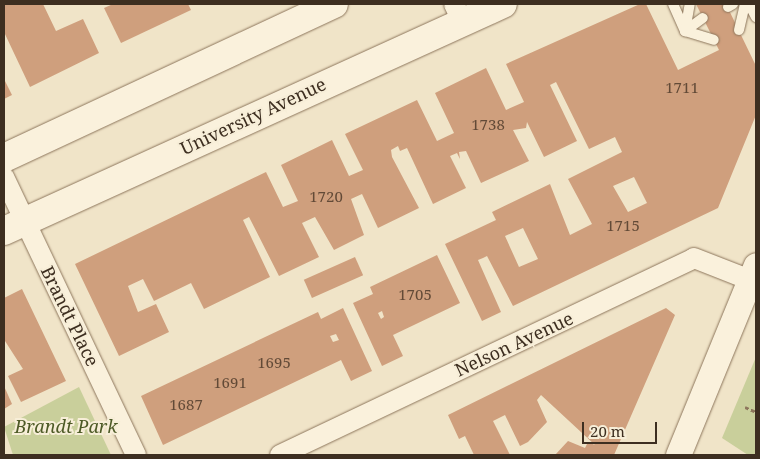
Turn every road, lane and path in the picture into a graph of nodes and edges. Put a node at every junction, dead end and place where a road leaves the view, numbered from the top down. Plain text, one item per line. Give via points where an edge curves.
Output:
1 (334, 4) edge
2 (503, 4) edge
3 (673, 4) edge
4 (690, 4) edge
5 (744, 4) edge
6 (749, 4) edge
7 (458, 12) edge
8 (756, 17) edge
9 (703, 18) dead end
10 (739, 30) dead end
11 (685, 31) junction
12 (714, 40) dead end
13 (4, 158) edge
14 (4, 177) edge
15 (14, 226) edge
16 (753, 273) edge
17 (745, 407) dead end
18 (756, 412) edge
19 (681, 454) edge
20 (136, 455) edge
21 (280, 455) edge

1 - 13 main road
2 - 7 main road, University Avenue
3 - 11 lane
4 - 11 lane
5 - 10 lane
6 - 8 lane
7 - 15 main road, University Avenue
9 - 11 lane
11 - 12 lane
14 - 15 street, Brandt Place
15 - 20 street, Brandt Place
16 - 19 street
16 - 21 street, Nelson Avenue via 694,258
17 - 18 path

